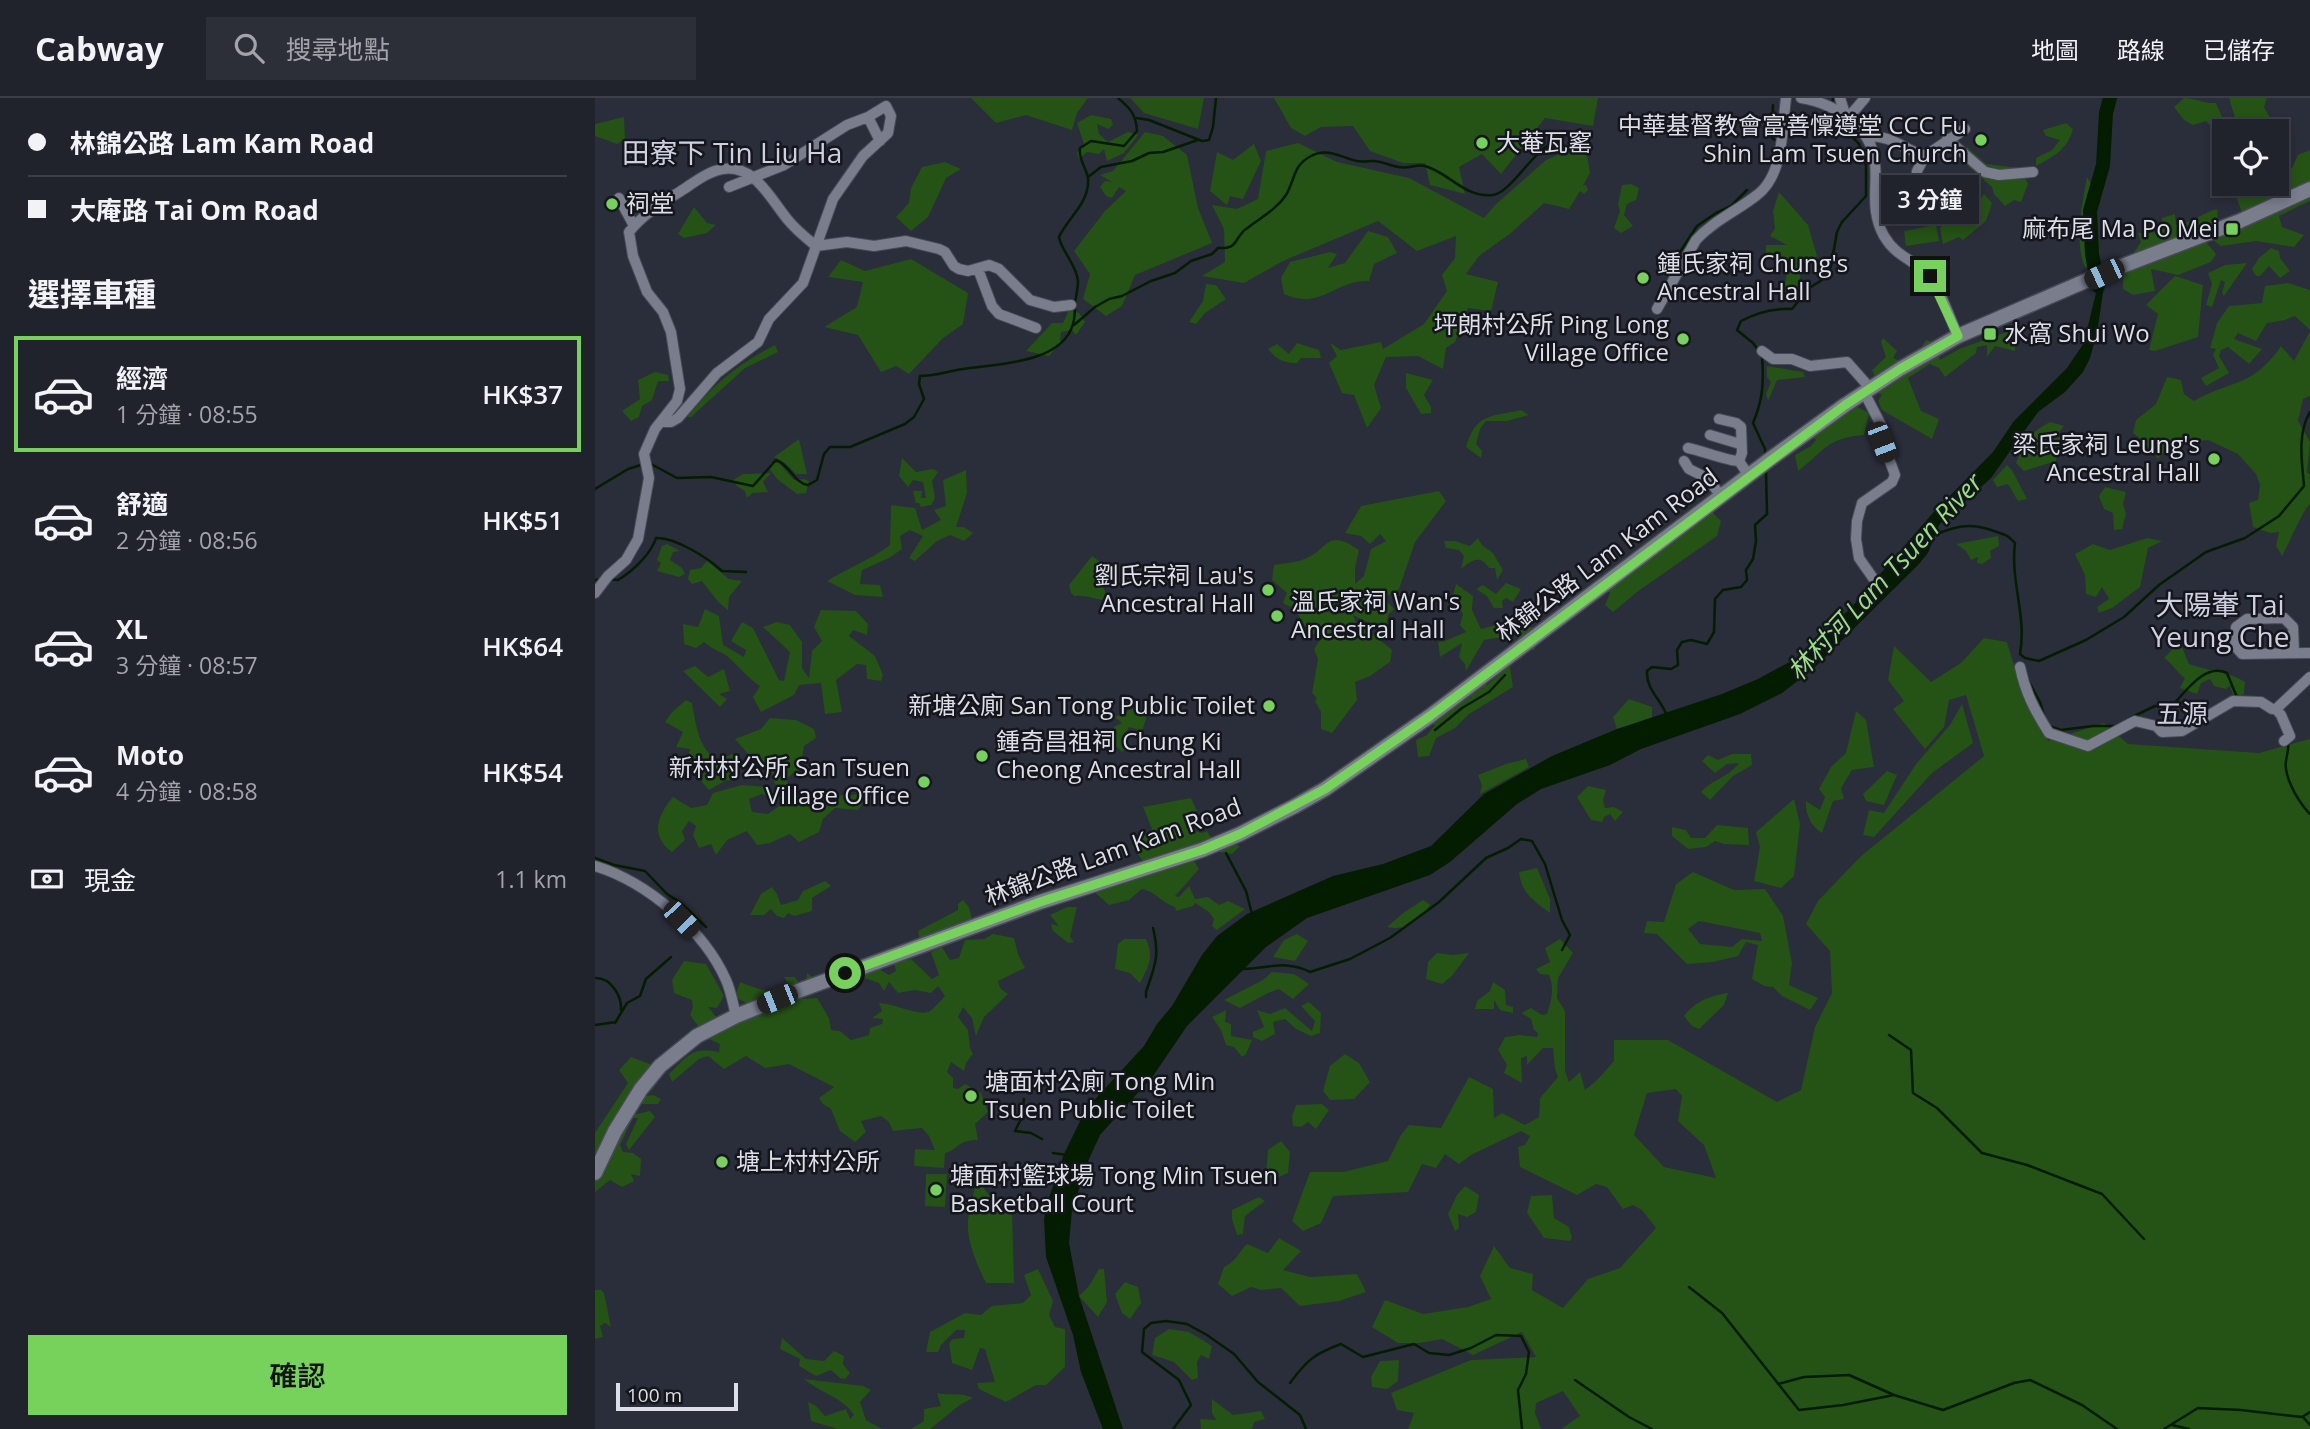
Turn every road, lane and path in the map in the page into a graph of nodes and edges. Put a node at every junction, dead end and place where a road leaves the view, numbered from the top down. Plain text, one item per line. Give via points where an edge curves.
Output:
1 (1786, 98) edge
2 (1801, 98) edge
3 (1840, 98) edge
4 (1865, 98) edge
5 (1844, 114) junction
6 (868, 117) junction
7 (1965, 129) dead end
8 (1868, 136) junction
9 (1947, 139) junction
10 (880, 141) junction
11 (1925, 156) junction
12 (2033, 172) dead end
13 (754, 178) junction
14 (729, 187) dead end
15 (2310, 189) edge
16 (619, 198) dead end
17 (1876, 212) junction
18 (633, 226) junction
19 (816, 246) junction
20 (978, 269) junction
21 (1071, 305) dead end
22 (1657, 309) dead end
23 (1036, 328) dead end
24 (1958, 336) junction
25 (1762, 351) dead end
26 (1867, 390) junction
27 (1719, 418) dead end
28 (663, 422) junction
29 (1710, 436) dead end
30 (1740, 444) junction
31 (1688, 448) dead end
32 (1684, 461) dead end
33 (1739, 461) junction
34 (1753, 473) junction
35 (1722, 497) junction
36 (1873, 578) dead end
37 (595, 593) edge
38 (2294, 652) junction
39 (2310, 653) edge
40 (2020, 667) dead end
41 (2310, 677) edge
42 (2276, 709) junction
43 (2284, 741) dead end
44 (595, 866) edge
45 (736, 1016) junction
46 (595, 1173) edge

1 - 22 street via 1778,159 1770,180 1757,196 1696,240
2 - 5 street
3 - 5 street
4 - 5 street
5 - 8 street
6 - 10 street
6 - 10 street via 886,106 889,111 890,128
6 - 13 street
7 - 9 street
8 - 11 street via 1884,136
8 - 17 street via 1876,158
9 - 11 street
9 - 12 street via 1985,172
10 - 19 street via 863,156 833,199
11 - 17 street via 1916,183 1901,206
13 - 14 street
13 - 18 street via 733,169 714,172
13 - 19 street
15 - 24 main road, 林錦公路 Lam Kam Road
16 - 18 street
17 - 24 street via 1883,234 1897,254 1930,276
18 - 28 street via 628,235 633,256 647,292 669,326 680,386 677,401
19 - 20 street via 905,242 942,250 959,269
19 - 28 street via 803,283 769,319 758,342 716,373 678,418
20 - 21 street via 989,265 999,269 1030,300 1054,307
20 - 23 street via 999,314
24 - 26 main road, 林錦公路 Lam Kam Road
25 - 26 street via 1773,359 1792,359 1810,366 1847,362
26 - 34 main road, 林錦公路 Lam Kam Road
26 - 36 street via 1895,475 1862,503 1857,521 1859,558
27 - 30 street via 1739,425
28 - 37 street via 655,429 644,458 649,482 638,539 626,560
29 - 30 street
30 - 33 street
31 - 33 street
32 - 35 street
33 - 34 street
34 - 35 main road, 林錦公路 Lam Kam Road
35 - 45 main road, 林錦公路 Lam Kam Road via 1430,716 1325,789 1279,814 1202,850 1040,902
38 - 38 street via 2293,627 2284,618 2247,619 2236,627 2235,646 2242,654
38 - 39 street
40 - 42 street via 2032,705 2049,733 2088,746 2135,722 2156,726 2162,732 2182,731 2233,701 2261,702
41 - 42 street
42 - 43 street via 2290,736
44 - 45 street via 648,891 699,938 727,980
45 - 46 main road, 林錦公路 Lam Kam Road via 697,1036 660,1066 615,1131

